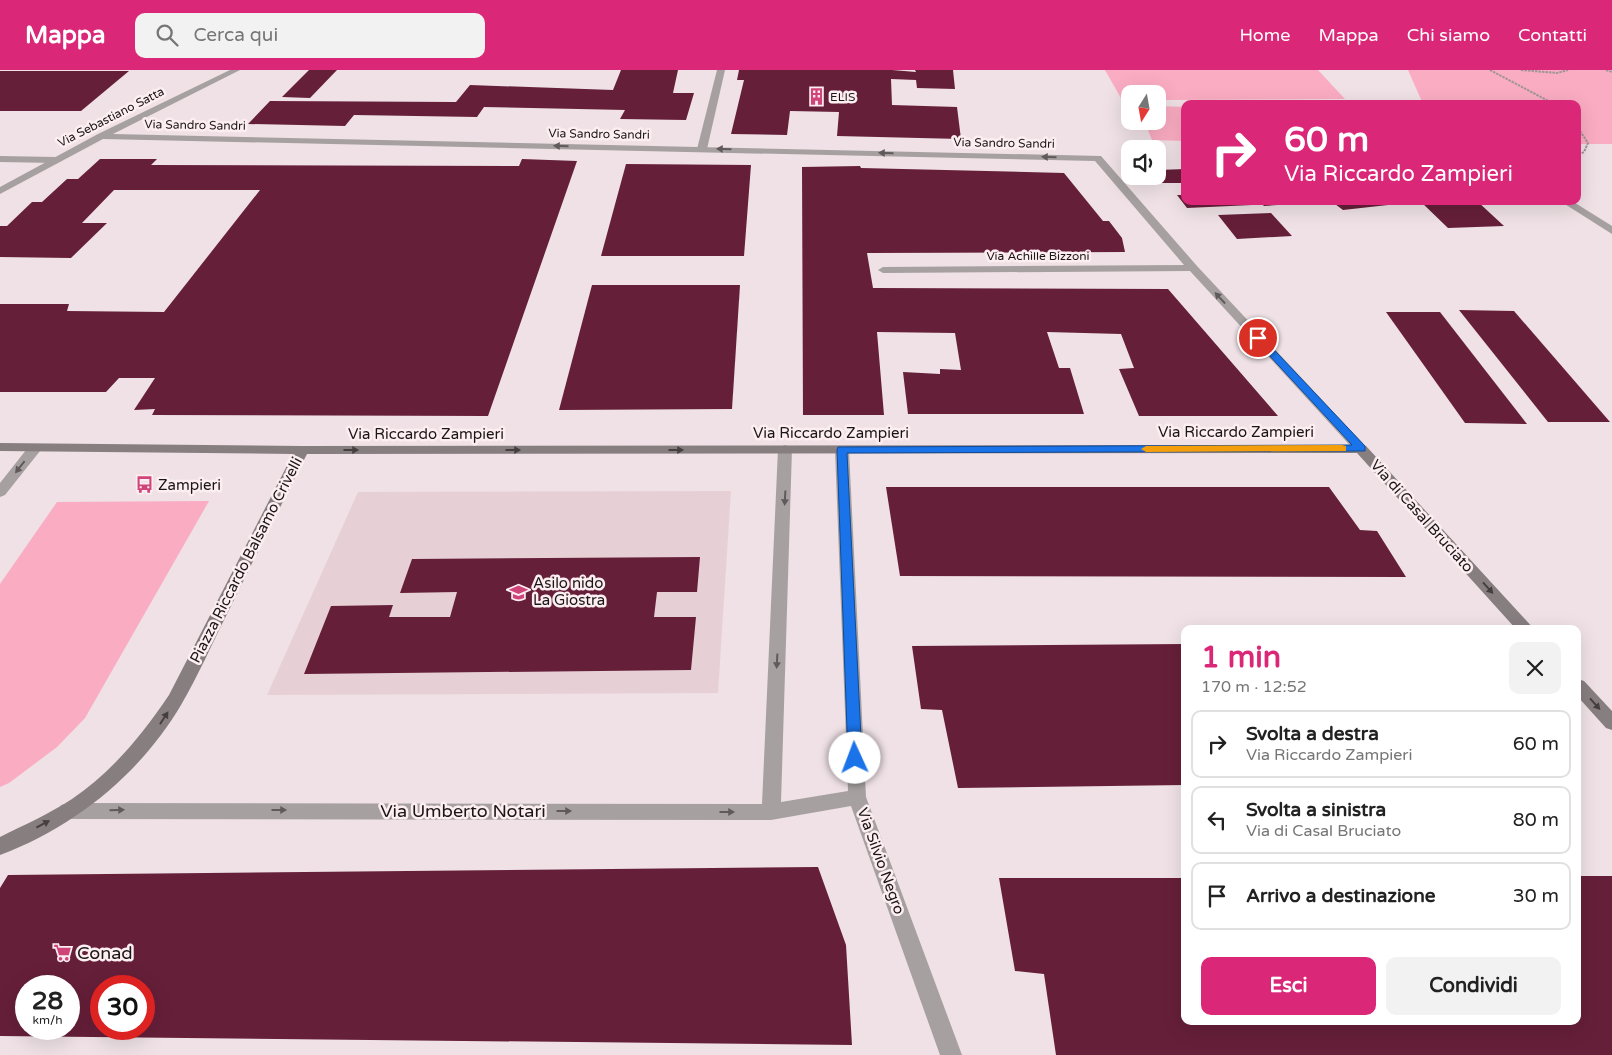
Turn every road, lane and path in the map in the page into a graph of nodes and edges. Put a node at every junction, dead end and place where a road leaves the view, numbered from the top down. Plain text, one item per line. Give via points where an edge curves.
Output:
1 (236, 70) edge
2 (721, 70) edge
3 (1490, 70) edge
4 (1521, 70) edge
5 (1568, 70) edge
6 (1606, 70) edge
7 (1612, 72) edge
8 (1546, 100) edge
9 (1581, 132) edge
10 (101, 136) junction
11 (702, 149) junction
12 (1581, 153) edge
13 (1098, 158) joint
14 (0, 160) edge
15 (56, 160) junction
16 (0, 191) edge
17 (1571, 205) edge
18 (1612, 231) edge
19 (1193, 268) junction
20 (883, 270) dead end
21 (0, 447) edge
22 (35, 448) junction
23 (1361, 448) junction
24 (302, 450) junction
25 (785, 450) junction
26 (842, 450) junction
27 (3, 489) edge
28 (0, 504) edge
29 (1522, 625) edge
30 (1581, 689) edge
31 (1612, 723) edge
32 (857, 796) junction
33 (68, 811) junction
34 (771, 812) junction
35 (0, 846) edge
36 (951, 1055) edge

1 - 10 street, Via Sebastiano Satta
2 - 11 street
3 - 8 path
4 - 5 path via 1557,73
6 - 7 path
9 - 12 path via 1588,143
11 -> 10 street, Via Sandro Sandri
10 - 15 street, Via Sebastiano Satta
13 -> 11 street, Via Sandro Sandri
13 - 19 street, Via di Casal Bruciato
14 - 15 street
15 - 16 street, Via Sebastiano Satta
17 - 18 street
19 - 20 street, Via Achille Bizzoni
23 -> 19 street, Via di Casal Bruciato
21 - 22 street, Piazza Riccardo Balsamo Crivelli
22 - 24 street, Piazza Riccardo Balsamo Crivelli
22 -> 27 street
23 - 26 street, Via Riccardo Zampieri
23 -> 29 street, Via di Casal Bruciato
24 -> 25 street, Via Riccardo Zampieri
33 -> 24 street, Piazza Riccardo Balsamo Crivelli via 123,768 176,700
25 - 26 street, Via Riccardo Zampieri
25 -> 34 street
26 - 32 street, Via Silvio Negro
27 - 28 street
30 -> 31 street
32 - 34 street, Via Umberto Notari
32 - 36 street, Via Silvio Negro
33 -> 34 street, Via Umberto Notari
35 -> 33 street, Piazza Riccardo Balsamo Crivelli

